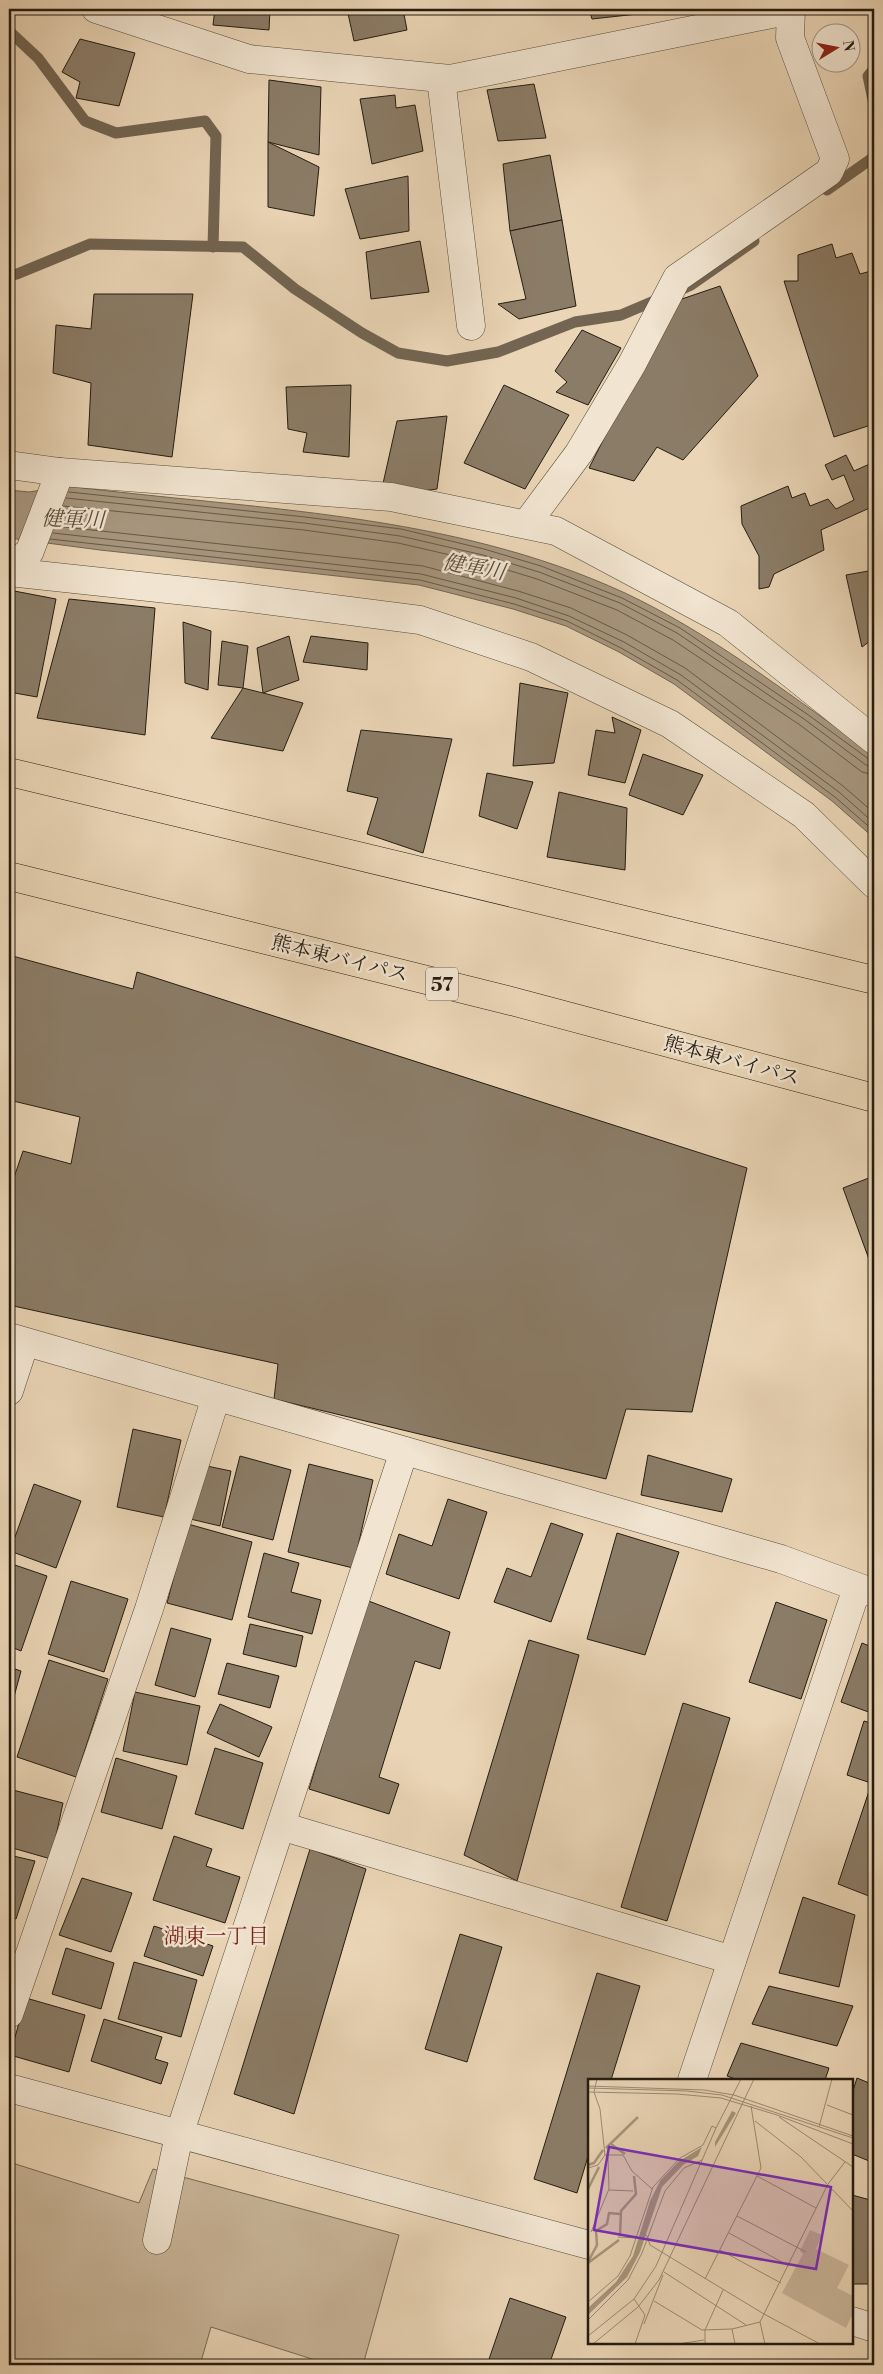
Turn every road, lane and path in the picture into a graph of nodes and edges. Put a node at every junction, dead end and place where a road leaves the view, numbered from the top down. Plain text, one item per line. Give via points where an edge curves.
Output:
1 (96, 9) edge
2 (791, 9) edge
3 (441, 78) junction
4 (470, 326) dead end
5 (9, 465) edge
6 (60, 472) junction
7 (527, 523) junction
8 (19, 559) edge
9 (9, 572) edge
10 (874, 740) edge
11 (9, 772) edge
12 (9, 876) edge
13 (874, 884) edge
14 (874, 980) edge
15 (874, 1098) edge
16 (17, 1340) edge
17 (9, 1391) edge
18 (216, 1397) junction
19 (404, 1451) junction
20 (866, 1591) edge
21 (280, 1826) junction
22 (732, 1960) junction
23 (9, 2014) edge
24 (692, 2079) edge
25 (9, 2088) edge
26 (179, 2136) junction
27 (157, 2240) dead end
28 (588, 2245) edge
29 (853, 2321) edge
30 (874, 2328) edge

1 - 3 street via 249,59
2 - 3 street via 450,80
2 - 7 street via 790,38 835,159 829,172 677,278 632,364 579,453
3 - 4 street
5 - 6 street
6 - 7 street via 391,497
6 - 8 street
7 - 10 street via 556,531 728,623
9 - 13 street via 420,620 531,657 670,724 804,815
11 - 14 highway
12 - 15 highway, 熊本東バイパス / 57 via 515,1002
16 - 17 street
16 - 18 street
18 - 19 street
18 - 23 street via 149,1609
19 - 20 street via 781,1559
19 - 21 street
20 - 22 street
21 - 22 street
21 - 26 street
22 - 24 street
25 - 26 street
26 - 27 street
26 - 28 street
29 - 30 street

